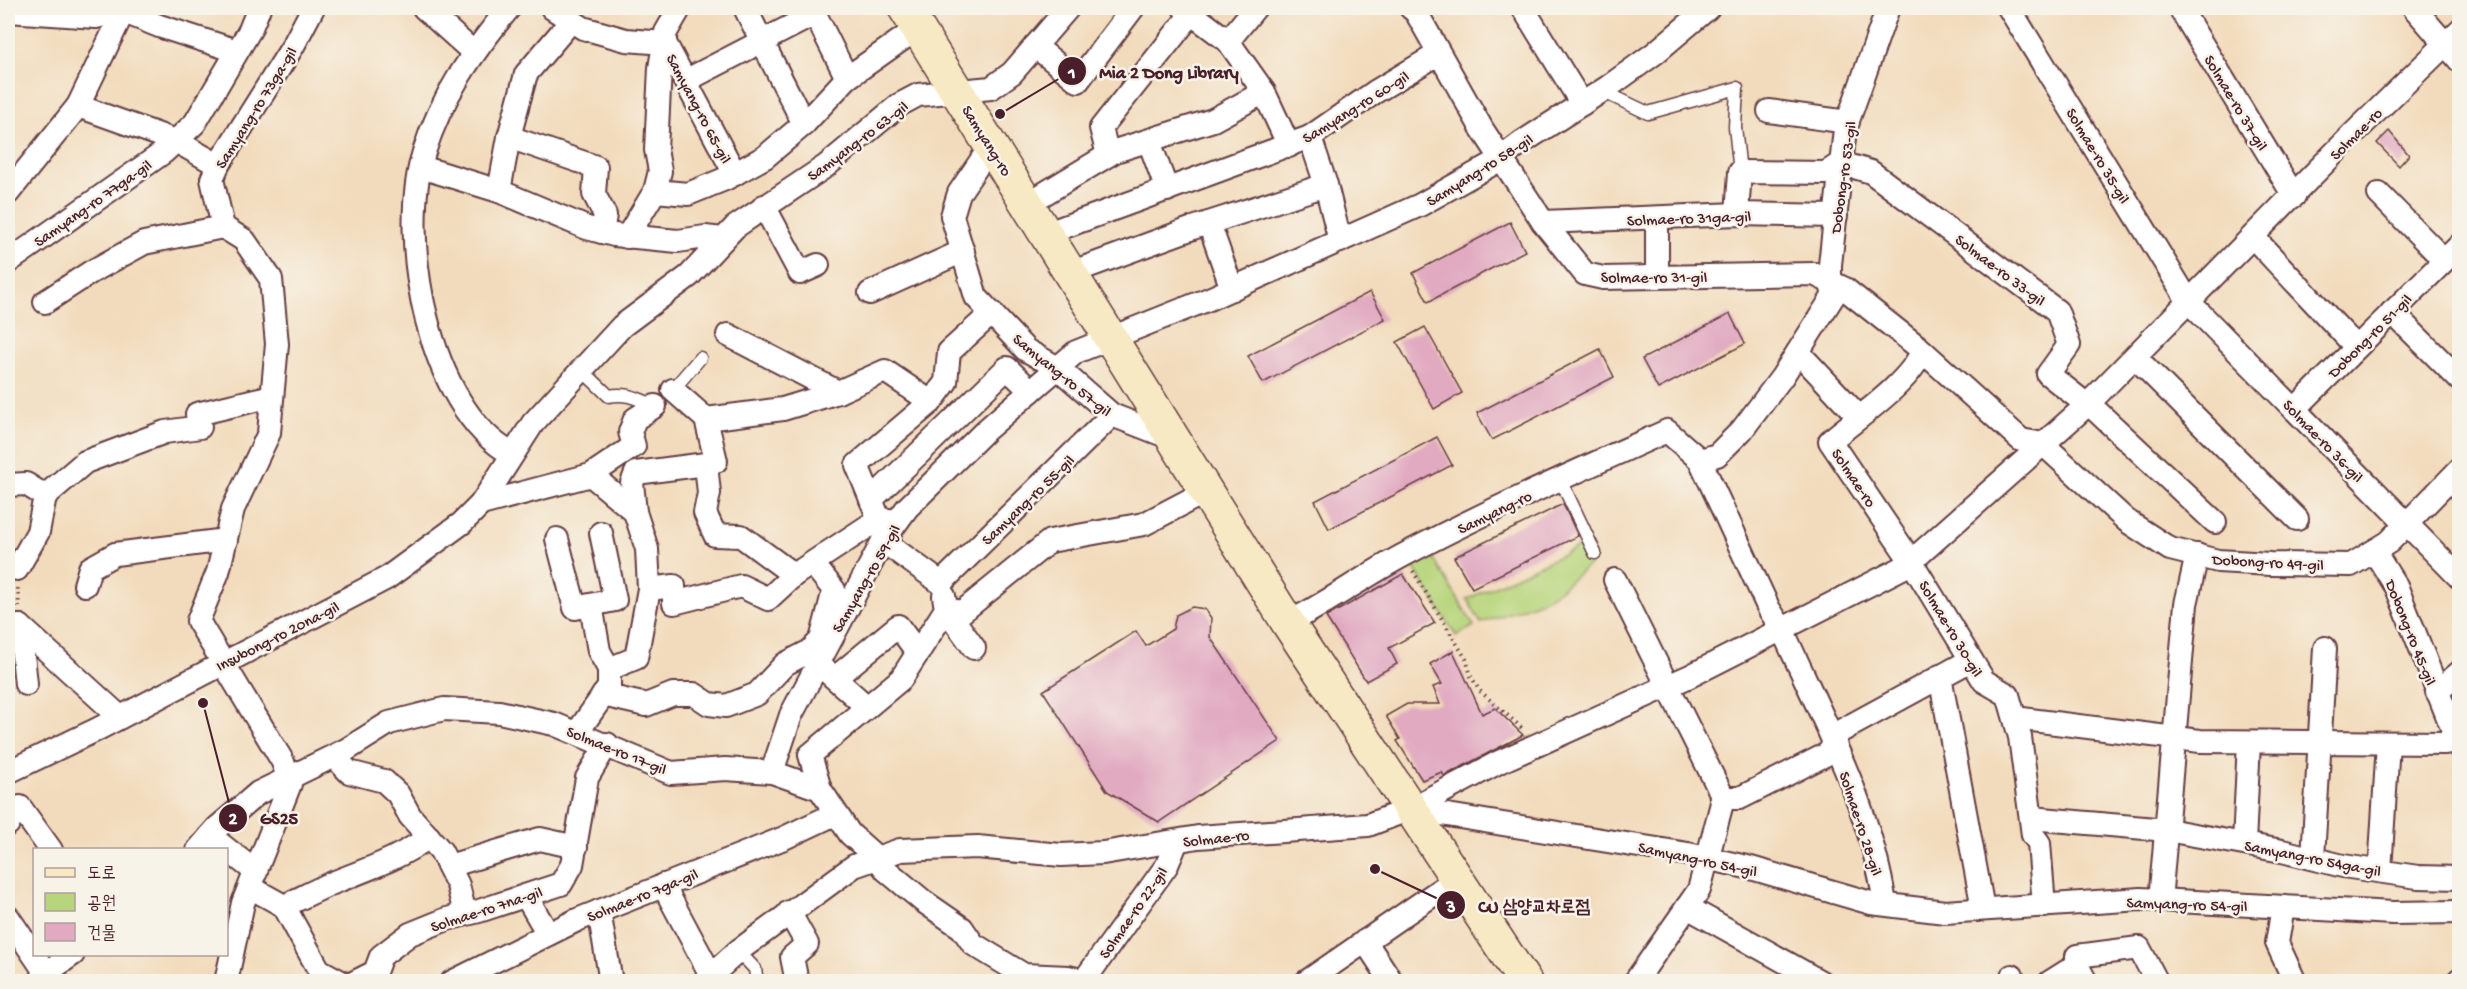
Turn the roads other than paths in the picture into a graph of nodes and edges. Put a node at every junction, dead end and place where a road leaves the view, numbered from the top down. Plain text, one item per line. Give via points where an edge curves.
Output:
1 (260, 8) edge
2 (313, 8) edge
3 (424, 8) edge
4 (509, 8) edge
5 (552, 8) edge
6 (681, 8) edge
7 (745, 8) edge
8 (1068, 8) edge
9 (1133, 8) edge
10 (1255, 8) edge
11 (1411, 8) edge
12 (1523, 8) edge
13 (1888, 8) edge
14 (2009, 8) edge
15 (2180, 8) edge
16 (2414, 8) edge
17 (123, 9) edge
18 (8, 11) edge
19 (813, 11) edge
20 (1195, 11) edge
21 (1695, 11) edge
22 (911, 18) edge
23 (571, 21) junction
24 (762, 41) junction
25 (1228, 41) junction
26 (665, 43) junction
27 (2455, 45) edge
28 (1035, 46) junction
29 (237, 51) junction
30 (473, 52) junction
31 (1438, 54) junction
32 (847, 78) junction
33 (685, 81) junction
34 (957, 90) junction
35 (1602, 91) junction
36 (1264, 92) junction
37 (1581, 104) junction
38 (78, 105) junction
39 (1769, 111) dead end
40 (1848, 122) junction
41 (804, 124) junction
42 (509, 137) junction
43 (1310, 137) junction
44 (176, 141) junction
45 (1149, 141) junction
46 (991, 146) junction
47 (1289, 146) junction
48 (1108, 155) junction
49 (1499, 158) junction
50 (1841, 163) junction
51 (218, 165) junction
52 (420, 167) junction
53 (1740, 172) junction
54 (735, 174) junction
55 (1326, 185) junction
56 (1167, 190) junction
57 (499, 191) junction
58 (656, 191) junction
59 (8, 193) edge
60 (2379, 194) dead end
61 (2294, 196) junction
62 (1027, 204) junction
63 (764, 206) junction
64 (1737, 214) junction
65 (1836, 216) junction
66 (1657, 219) junction
67 (1543, 222) junction
68 (1209, 223) junction
69 (223, 227) junction
70 (602, 232) junction
71 (1045, 234) junction
72 (627, 237) junction
73 (2253, 237) junction
74 (723, 239) junction
75 (1340, 241) junction
76 (963, 251) junction
77 (2452, 253) edge
78 (8, 262) edge
79 (818, 265) dead end
80 (1070, 273) junction
81 (1657, 277) junction
82 (1830, 281) junction
83 (1232, 289) junction
84 (870, 293) dead end
85 (45, 302) dead end
86 (2189, 302) junction
87 (2392, 312) junction
88 (992, 313) junction
89 (728, 335) dead end
90 (1110, 340) junction
91 (2356, 347) junction
92 (1922, 351) junction
93 (1798, 352) junction
94 (2135, 357) junction
95 (700, 358) dead end
96 (1058, 368) junction
97 (583, 371) junction
98 (2460, 380) edge
99 (673, 390) junction
100 (838, 392) junction
101 (1031, 392) junction
102 (272, 396) junction
103 (931, 402) junction
104 (2088, 404) junction
105 (655, 406) junction
106 (2295, 409) junction
107 (1112, 415) junction
108 (1859, 417) junction
109 (706, 419) junction
110 (1171, 438) junction
111 (2043, 444) junction
112 (512, 454) junction
113 (1700, 460) junction
114 (706, 464) junction
115 (2460, 469) edge
116 (591, 475) junction
117 (1560, 479) junction
118 (8, 485) edge
119 (1205, 492) junction
120 (45, 496) junction
121 (481, 504) junction
122 (635, 512) junction
123 (2297, 519) dead end
124 (883, 520) junction
125 (2215, 522) dead end
126 (2406, 523) junction
127 (601, 533) dead end
128 (557, 539) dead end
129 (225, 540) junction
130 (2374, 551) junction
131 (1595, 553) dead end
132 (2197, 555) junction
133 (1911, 561) junction
134 (17, 569) road end
135 (804, 570) junction
136 (2460, 578) edge
137 (1615, 580) dead end
138 (941, 583) junction
139 (85, 585) dead end
140 (649, 589) junction
141 (591, 605) junction
142 (946, 609) junction
143 (1288, 623) junction
144 (1782, 629) junction
145 (974, 648) dead end
146 (2325, 648) dead end
147 (918, 652) junction
148 (1971, 660) junction
149 (221, 663) junction
150 (609, 669) junction
151 (826, 671) junction
152 (2460, 672) edge
153 (1940, 676) junction
154 (26, 684) dead end
155 (1669, 686) junction
156 (2437, 692) junction
157 (603, 695) junction
158 (867, 708) junction
159 (120, 717) junction
160 (2015, 718) junction
161 (577, 733) junction
162 (2175, 736) junction
163 (2249, 742) junction
164 (2319, 742) junction
165 (1834, 743) junction
166 (2388, 743) junction
167 (607, 744) junction
168 (2457, 744) edge
169 (334, 756) junction
170 (8, 772) edge
171 (772, 772) junction
172 (288, 777) junction
173 (820, 789) junction
174 (1721, 798) junction
175 (1410, 809) junction
176 (836, 814) junction
177 (2031, 818) junction
178 (8, 824) edge
179 (2168, 830) junction
180 (429, 837) junction
181 (1177, 840) junction
182 (204, 843) edge
183 (2244, 843) junction
184 (576, 847) junction
185 (50, 848) edge
186 (877, 858) junction
187 (1709, 858) junction
188 (2313, 858) junction
189 (228, 861) edge
190 (448, 867) junction
191 (2379, 871) junction
192 (2460, 878) edge
193 (1456, 879) junction
194 (253, 880) junction
195 (663, 885) junction
196 (526, 896) junction
197 (2160, 901) junction
198 (1885, 904) junction
199 (284, 906) junction
200 (2044, 906) junction
201 (1687, 907) junction
202 (2283, 907) junction
203 (1983, 909) junction
204 (598, 911) junction
205 (789, 912) junction
206 (2460, 912) edge
207 (465, 914) junction
208 (8, 917) edge
209 (548, 934) junction
210 (1365, 941) junction
211 (738, 951) junction
212 (33, 954) edge
213 (34, 956) edge
214 (70, 956) edge
215 (381, 956) junction
216 (491, 973) edge
217 (2081, 973) edge
218 (707, 978) edge
219 (226, 981) edge
220 (341, 981) edge
221 (355, 981) edge
222 (391, 981) edge
223 (452, 981) edge
224 (611, 981) edge
225 (757, 981) edge
226 (797, 981) edge
227 (1086, 981) edge
228 (1307, 981) edge
229 (1392, 981) edge
230 (1525, 981) edge
231 (1635, 981) edge
232 (1821, 981) edge
233 (2050, 981) edge
234 (2157, 981) edge
235 (2295, 981) edge

1 - 29 street, Samyang-ro 77ga-gil
2 - 51 street, Samyang-ro 73ga-gil
3 - 30 street
4 - 30 street
5 - 23 street
6 - 26 street via 666,32
7 - 24 street
8 - 28 street, Samyang-ro 63-gil
9 - 28 street via 1078,81
10 - 25 street
11 - 31 street, Solmae-ro 31-gil
12 - 37 street
13 - 40 street, Dobong-ro 53-gil
14 - 86 street, Solmae-ro 35-gil
15 - 61 street, Solmae-ro 37-gil
16 - 27 street
17 - 18 street via 96,17
17 - 29 street via 159,26
17 - 38 street
19 - 24 street
19 - 32 street
20 - 25 street
20 - 48 street via 1101,128
21 - 35 street, Samyang-ro 58-gil via 1654,53
22 - 32 street, Samyang-ro 65-gil
22 - 34 main road, Samyang-ro
23 - 26 street via 626,40
23 - 42 street via 526,74
24 - 33 street
24 - 41 street
25 - 36 street
26 - 33 street, Samyang-ro 65-gil
26 - 58 street via 660,68 660,171
27 - 61 street, Solmae-ro via 2352,135
28 - 34 street, Samyang-ro 63-gil via 1012,73 991,88
29 - 44 street, Samyang-ro 77ga-gil via 195,123
30 - 52 street via 443,104
31 - 43 street, Samyang-ro 60-gil
31 - 49 street, Solmae-ro 31-gil
32 - 41 street, Samyang-ro 65-gil
33 - 54 street, Samyang-ro 65-gil
34 - 46 main road, Samyang-ro
34 - 63 street, Samyang-ro 63-gil via 918,95 899,105 826,166
35 - 37 street, Samyang-ro 58-gil
35 - 53 lane via 1648,113 1737,88 1735,126
36 - 45 street via 1213,120
36 - 47 street
37 - 49 street, Samyang-ro 58-gil
38 - 44 street, Samyang-ro 77ga-gil
38 - 59 street
39 - 40 street
40 - 50 street, Dobong-ro 53-gil
41 - 54 street, Samyang-ro 65-gil via 765,157
42 - 57 street
42 - 70 street via 596,167 594,194 605,215
43 - 47 street, Samyang-ro 60-gil
43 - 55 street
44 - 51 street, Samyang-ro 77ga-gil
44 - 78 street, Samyang-ro 77ga-gil
45 - 48 street
45 - 56 street
46 - 62 main road, Samyang-ro
46 - 76 street, Samyang-ro 57-gil via 959,193 952,216
47 - 56 street, Samyang-ro 60-gil
48 - 62 street
49 - 67 street, Solmae-ro 31-gil
49 - 75 street, Samyang-ro 58-gil via 1420,205
50 - 53 street via 1826,173
50 - 65 street, Dobong-ro 53-gil
50 - 104 street, Solmae-ro 33-gil via 1871,172 2057,310 2069,345 2048,374
51 - 69 street, Samyang-ro 73ga-gil via 212,179
52 - 57 street
52 - 112 street via 414,232 417,280 429,325 445,374 465,409 494,444
53 - 64 street
54 - 58 street, Samyang-ro 65-gil via 688,194
55 - 68 street
55 - 75 street
56 - 71 street, Samyang-ro 60-gil
57 - 70 street
58 - 72 street
60 - 77 street, Dobong-ro 51-gil
61 - 73 street, Solmae-ro
62 - 71 main road, Samyang-ro
63 - 74 street, Samyang-ro 63-gil
63 - 79 street via 800,273
64 - 65 street, Solmae-ro 31ga-gil
64 - 66 street, Solmae-ro 31ga-gil
65 - 82 street, Dobong-ro 53-gil
66 - 67 street, Solmae-ro 31ga-gil
66 - 81 street
67 - 81 street, Solmae-ro 31-gil via 1584,274 1603,278
68 - 80 street
68 - 83 street
69 - 85 street via 144,243
69 - 102 street via 244,240 272,279 277,344
70 - 72 street
71 - 80 main road, Samyang-ro
72 - 74 street
73 - 86 street, Solmae-ro
73 - 91 street
74 - 97 street, Samyang-ro 63-gil via 689,276 622,326
75 - 83 street, Samyang-ro 58-gil
76 - 84 street
76 - 88 street, Samyang-ro 57-gil via 976,297
77 - 87 street, Dobong-ro 51-gil
80 - 90 main road, Samyang-ro
81 - 82 street, Solmae-ro 31-gil via 1814,274
82 - 92 street, Solmae-ro 31-gil
82 - 93 street via 1834,295
83 - 90 street, Samyang-ro 58-gil
86 - 94 street, Solmae-ro
86 - 106 street, Solmae-ro 36-gil
87 - 91 street, Dobong-ro 51-gil
87 - 98 street
88 - 96 street, Samyang-ro 57-gil via 1026,350
88 - 103 street via 949,352 946,382
89 - 100 street
90 - 96 street, Samyang-ro 59-gil via 1076,352
90 - 110 main road, Samyang-ro
91 - 106 street, Dobong-ro 51-gil
92 - 108 street, Solmae-ro via 1918,363
92 - 111 street, Solmae-ro 31-gil via 2021,440
93 - 108 street
93 - 113 street via 1742,430 1717,455
94 - 104 street, Solmae-ro
94 - 123 street
95 - 99 lane
96 - 101 street, Samyang-ro 59-gil
96 - 107 street, Samyang-ro 57-gil
97 - 105 lane via 609,396 621,393
97 - 112 street, Samyang-ro 63-gil via 532,423
99 - 105 lane
99 - 109 street
100 - 103 street via 885,371
100 - 109 street via 783,409
101 - 124 street, Samyang-ro 59-gil via 907,508
101 - 124 street, Samyang-ro 59-gil via 1007,369
102 - 120 street via 197,414 200,427 165,432 85,462
102 - 129 street via 269,433 233,509
103 - 124 street via 857,465
104 - 111 street, Solmae-ro
104 - 125 street
105 - 116 street via 635,419 630,432 634,446
106 - 126 street, Solmae-ro 36-gil
107 - 110 street, Samyang-ro 57-gil
107 - 138 street, Samyang-ro 55-gil
108 - 133 street, Solmae-ro via 1830,441
109 - 114 street via 716,461
110 - 119 main road, Samyang-ro
111 - 132 street, Dobong-ro 49-gil via 2127,522 2170,549
111 - 133 street, Solmae-ro
112 - 121 street, Insubong-ro 20na-gil
113 - 117 street, Samyang-ro via 1666,431
113 - 144 street
114 - 122 street via 636,473 632,483
114 - 135 street via 709,493 705,513 715,535 741,536
115 - 126 street, Dobong-ro 49-gil
116 - 121 street
116 - 122 street
117 - 131 lane
117 - 143 street, Samyang-ro via 1403,556
118 - 120 street via 26,484
119 - 142 street via 1144,524 1050,541 962,612
119 - 143 main road, Samyang-ro
120 - 134 street via 38,532
121 - 149 street, Insubong-ro 20na-gil via 462,523 387,578
122 - 140 street via 647,549
124 - 135 street
124 - 138 street
124 - 151 street, Samyang-ro 59-gil
126 - 130 street, Dobong-ro 49-gil
126 - 136 street, Solmae-ro 36-gil
127 - 141 street via 615,600
128 - 141 street via 575,608
129 - 139 street via 115,554 90,568
129 - 149 street via 218,572 198,621
130 - 132 street, Dobong-ro 49-gil via 2351,565 2259,564
130 - 156 street, Dobong-ro 45-gil via 2397,588
132 - 162 street via 2186,603
133 - 144 street, Solmae-ro
133 - 148 street, Solmae-ro 30-gil
135 - 140 street via 768,599 741,586 675,603 674,586
135 - 157 street via 834,590 821,640 810,651 785,664 757,694 726,706 709,704 694,694 673,694 646,705
137 - 155 street
138 - 142 street
140 - 150 street via 636,658
141 - 150 street via 599,651
142 - 145 street
142 - 147 street
143 - 175 main road, Samyang-ro
144 - 155 street, Solmae-ro
144 - 165 street, Solmae-ro 28-gil
146 - 164 street
147 - 151 street via 898,626
147 - 158 street via 901,679
148 - 153 street, Solmae-ro 28-gil
148 - 160 street, Solmae-ro 30-gil via 1984,681 2008,695
149 - 159 street, Insubong-ro 20na-gil
149 - 172 street via 283,762
150 - 157 street via 609,687
151 - 158 street
151 - 171 street, Samyang-ro 59-gil via 791,715
152 - 156 street
153 - 165 street, Solmae-ro 28-gil via 1839,732
153 - 203 street
154 - 159 street via 20,626
155 - 174 street
155 - 175 street, Solmae-ro via 1499,762
156 - 168 street, Dobong-ro 45-gil
157 - 161 street
158 - 173 street via 810,755
159 - 170 street, Insubong-ro 20na-gil
160 - 162 street
160 - 177 street, Solmae-ro 30-gil
161 - 167 street, Solmae-ro 17-gil
161 - 169 street, Solmae-ro 17-gil via 499,712 444,709 389,723
162 - 163 street
162 - 179 street
163 - 164 street
163 - 183 street
164 - 166 street
164 - 188 street
165 - 174 street, Solmae-ro 28-gil via 1828,753 1740,798
165 - 198 street, Solmae-ro 28-gil via 1864,821 1880,872
166 - 168 street
166 - 191 street
167 - 171 street, Solmae-ro 17-gil via 671,773 725,769
167 - 184 street, Solmae-ro 7na-gil via 587,778
169 - 172 street, Solmae-ro 17-gil
169 - 180 street via 349,772 384,781
171 - 173 street, Solmae-ro 17-gil
172 - 182 street, Solmae-ro 17-gil via 258,793
172 - 194 street via 286,796
173 - 176 street
174 - 187 street
175 - 181 street, Solmae-ro via 1368,825
175 - 187 street, Samyang-ro 54-gil
175 - 193 main road, Samyang-ro
176 - 186 street via 850,834
176 - 195 street, Solmae-ro 7ga-gil
177 - 179 street
177 - 200 street, Solmae-ro 30-gil via 2033,835 2039,843
178 - 185 street via 20,807
179 - 183 street, Samyang-ro 54ga-gil
179 - 197 street
180 - 190 street
180 - 199 street via 382,865
181 - 186 street, Solmae-ro via 1103,853 1061,855 977,847 900,850
181 - 227 street, Solmae-ro 22-gil via 1167,865
183 - 188 street, Samyang-ro 54ga-gil
184 - 190 street via 540,839
184 - 196 street, Solmae-ro 7na-gil via 572,865 561,884
186 - 205 street, Solmae-ro via 854,866
186 - 227 street via 922,901 962,928 973,944 1024,975
187 - 198 street, Samyang-ro 54-gil
187 - 201 street via 1698,890
188 - 191 street, Samyang-ro 54ga-gil
189 - 194 street
190 - 207 street via 458,885
191 - 192 street, Samyang-ro 54ga-gil
193 - 210 street
193 - 230 main road, Samyang-ro
194 - 199 street
194 - 219 street via 243,903
195 - 204 street, Solmae-ro 7ga-gil
195 - 218 street, Solmae-ro
196 - 207 street, Solmae-ro 7na-gil
196 - 209 street
197 - 200 street, Samyang-ro 54-gil
197 - 202 street, Samyang-ro 54-gil
198 - 203 street, Samyang-ro 54-gil via 1945,912
199 - 220 street via 319,970
200 - 203 street, Samyang-ro 54-gil
201 - 231 street
201 - 232 street
202 - 206 street, Samyang-ro 54-gil
202 - 235 street via 2277,943
204 - 209 street, Solmae-ro 7ga-gil
204 - 224 street
205 - 211 street, Solmae-ro
205 - 226 street via 807,944 792,957
207 - 215 street, Solmae-ro 7na-gil via 410,934
208 - 212 street
209 - 216 street, Solmae-ro 7ga-gil
210 - 228 street
210 - 229 street
211 - 218 street, Solmae-ro
211 - 225 lane via 755,969
213 - 214 street via 46,973
215 - 221 street, Solmae-ro 7na-gil via 375,972
215 - 222 street
216 - 223 street, Solmae-ro 7ga-gil
217 - 233 street
217 - 234 street via 2077,956 2139,948

